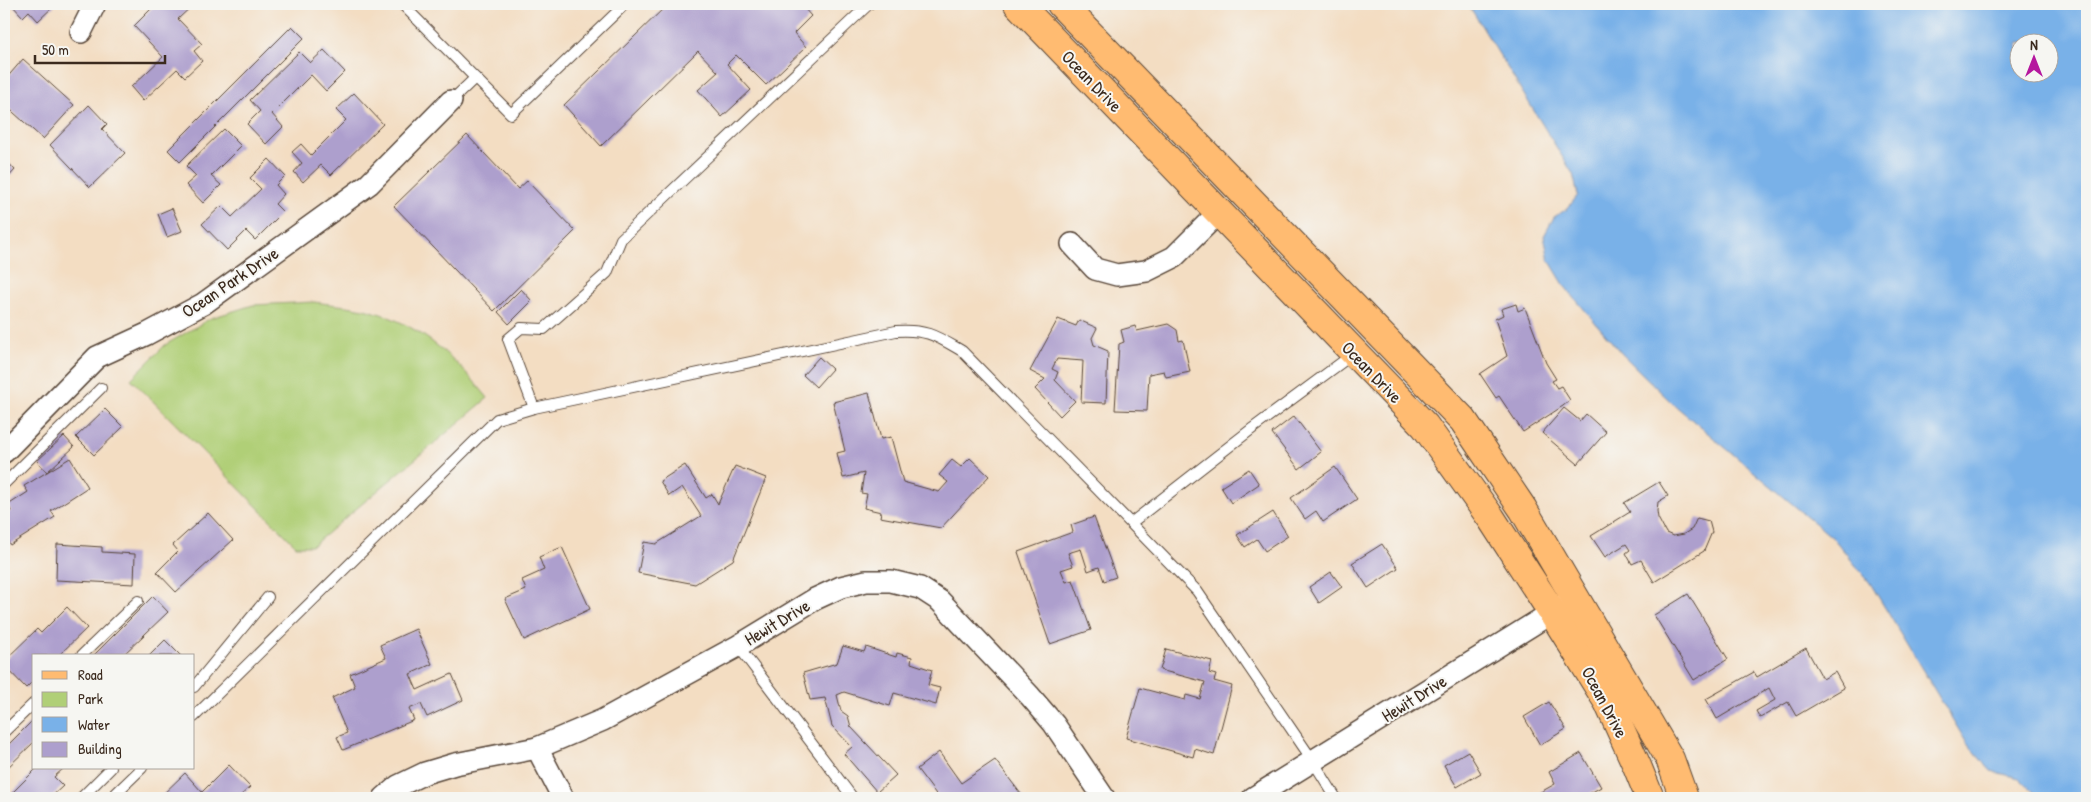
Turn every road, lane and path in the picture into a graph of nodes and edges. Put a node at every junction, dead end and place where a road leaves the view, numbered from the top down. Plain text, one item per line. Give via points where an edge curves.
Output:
1 (95, 4) edge
2 (402, 4) edge
3 (616, 4) edge
4 (869, 4) edge
5 (1018, 4) edge
6 (1061, 4) edge
7 (81, 32) dead end
8 (475, 78) junction
9 (451, 101) joint
10 (1218, 213) junction
11 (1072, 244) dead end
12 (1354, 353) junction
13 (100, 388) dead end
14 (534, 408) junction
15 (4, 452) edge
16 (4, 484) edge
17 (1131, 523) junction
18 (268, 597) dead end
19 (1576, 598) junction
20 (138, 600) dead end
21 (1552, 612) junction
22 (738, 646) junction
23 (84, 654) edge
24 (195, 686) edge
25 (32, 704) edge
26 (195, 716) edge
27 (5, 728) edge
28 (537, 748) junction
29 (1313, 761) junction
30 (109, 770) edge
31 (140, 770) edge
32 (81, 798) edge
33 (111, 798) edge
34 (384, 798) edge
35 (563, 798) edge
36 (853, 798) edge
37 (1104, 798) edge
38 (1253, 798) edge
39 (1336, 798) edge
40 (1650, 798) edge
41 (1684, 798) edge

1 - 7 street
2 - 8 lane
3 - 8 lane via 621,8 511,114
4 - 14 lane via 621,240 607,273 544,329 521,328 508,338
5 - 10 main road, Ocean Drive
6 - 19 main road, Ocean Drive via 1463,420 1523,509
8 - 9 lane
9 - 15 street, Ocean Park Drive via 369,184 203,304 97,357
10 - 11 street via 1174,257 1146,271 1117,275 1095,269
10 - 12 main road, Ocean Drive
12 - 17 lane
12 - 21 main road, Ocean Drive via 1425,426 1491,518
13 - 16 lane
14 - 17 lane via 896,331 916,330 962,351
14 - 26 lane via 496,418
17 - 29 lane via 1197,591
18 - 24 lane
19 - 21 street, Hewit Drive
19 - 41 main road, Ocean Drive via 1670,758
20 - 23 lane
21 - 29 street, Hewit Drive
21 - 40 main road, Ocean Drive via 1608,702
22 - 28 street, Hewit Drive via 603,720
22 - 36 lane
22 - 37 street, Hewit Drive via 815,599 841,587 866,581 891,581 920,588 940,601 1030,696 1054,724
25 - 27 lane
28 - 34 street, Hewit Drive via 425,773 398,786
28 - 35 street
29 - 38 street, Hewit Drive
29 - 39 lane
30 - 32 lane
31 - 33 lane

